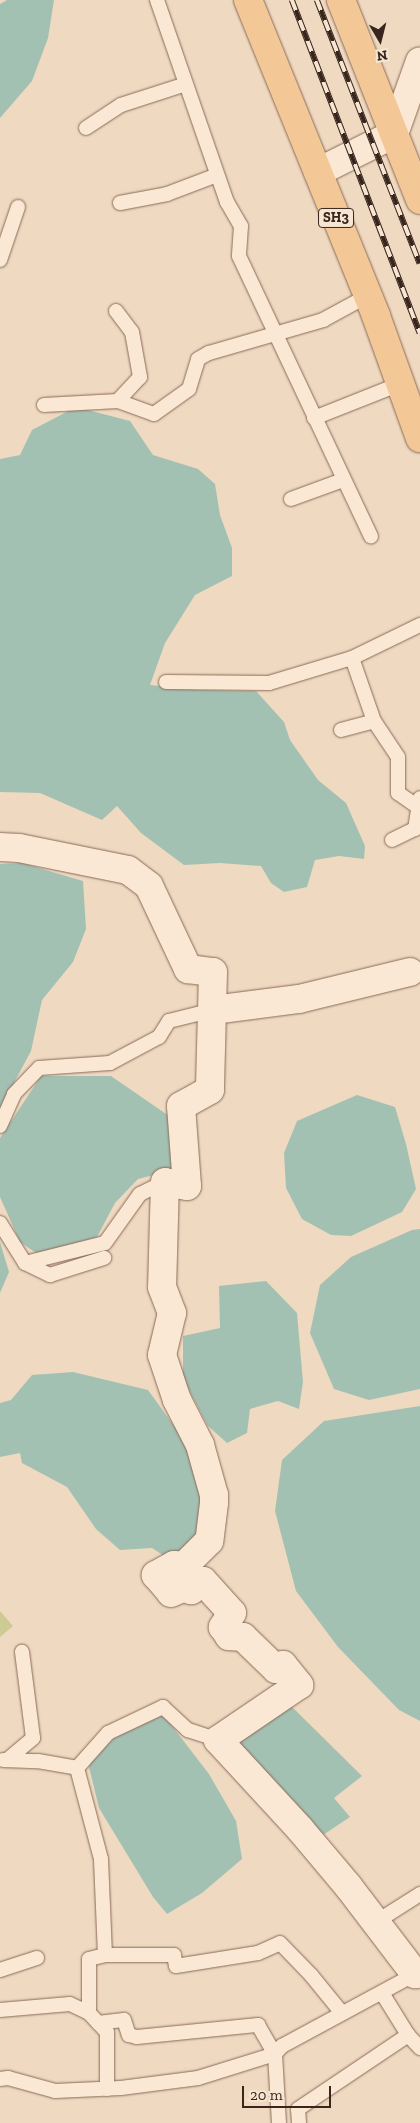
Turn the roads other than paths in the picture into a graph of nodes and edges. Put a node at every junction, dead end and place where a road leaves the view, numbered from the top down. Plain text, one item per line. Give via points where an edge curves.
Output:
1 (157, 0) edge
2 (248, 0) edge
3 (341, 0) edge
4 (420, 61) edge
5 (186, 84) junction
6 (86, 128) dead end
7 (394, 134) junction
8 (318, 172) junction
9 (217, 175) junction
10 (420, 200) edge
11 (120, 203) dead end
12 (18, 207) dead end
13 (0, 260) edge
14 (368, 296) junction
15 (116, 310) dead end
16 (275, 333) junction
17 (400, 384) junction
18 (118, 401) junction
19 (44, 405) dead end
20 (314, 418) junction
21 (420, 438) edge
22 (343, 480) junction
23 (291, 499) dead end
24 (370, 536) dead end
25 (420, 625) edge
26 (352, 658) junction
27 (166, 682) dead end
28 (374, 721) junction
29 (341, 730) dead end
30 (419, 802) edge
31 (392, 840) dead end
32 (0, 847) edge
33 (410, 972) dead end
34 (213, 1010) junction
35 (0, 1126) edge
36 (164, 1182) junction
37 (0, 1222) edge
38 (104, 1258) dead end
39 (25, 1263) junction
40 (22, 1652) dead end
41 (218, 1740) junction
42 (3, 1760) edge
43 (77, 1768) junction
44 (420, 1894) edge
45 (376, 1922) junction
46 (105, 1955) junction
47 (37, 1958) dead end
48 (0, 1970) edge
49 (418, 1973) edge
50 (382, 1993) junction
51 (0, 2010) edge
52 (342, 2013) junction
53 (94, 2018) junction
54 (408, 2035) junction
55 (420, 2048) edge
56 (275, 2054) junction
57 (0, 2078) edge
58 (107, 2089) junction
59 (297, 2122) edge
60 (279, 2123) edge

1 - 5 lane
2 - 8 main road, SH3
3 - 7 main road
4 - 7 street
5 - 6 lane via 121,105
5 - 9 lane
7 - 8 street
7 - 10 main road
8 - 14 main road, SH3
9 - 11 lane via 167,194
9 - 16 lane via 241,226 239,256
12 - 13 lane
14 - 16 lane via 323,320
14 - 17 main road, SH3
15 - 18 lane via 132,332 140,376
16 - 18 lane via 198,358 189,389 154,414
16 - 20 lane
17 - 20 lane
17 - 21 main road, SH3
18 - 19 lane
20 - 22 lane
22 - 23 lane
22 - 24 lane
25 - 26 lane
26 - 27 lane via 269,684
26 - 28 lane
28 - 29 lane
28 - 30 lane via 398,757 398,793
30 - 31 lane via 415,829
32 - 34 street via 128,870 148,886 188,969 213,972
33 - 34 street via 299,999
34 - 35 lane via 169,1021 158,1037 110,1063 39,1068 14,1094
34 - 36 street via 210,1090 181,1106 187,1186
36 - 39 lane via 140,1194 105,1243
36 - 41 street via 162,1287 172,1313 162,1355 177,1400 200,1445 214,1502 208,1541 183,1567 174,1565 156,1575 171,1593 188,1586 191,1590 203,1581 232,1613 224,1627 229,1636 242,1637 276,1669 283,1665 299,1685
37 - 39 lane
38 - 39 lane via 50,1275
40 - 42 lane via 33,1738
41 - 43 lane via 188,1730 163,1707 108,1733
41 - 45 street via 300,1828
42 - 43 lane via 38,1761
43 - 46 lane via 101,1860
44 - 45 lane
45 - 49 street
46 - 52 lane via 174,1955 176,1966 258,1953 280,1943
46 - 53 lane via 89,1958
47 - 48 lane
49 - 50 lane
50 - 52 lane
50 - 54 lane
51 - 53 lane via 70,2004
52 - 56 lane via 282,2046
53 - 56 lane via 124,2020 129,2035 137,2037 258,2025
53 - 58 lane via 107,2032
54 - 55 lane
54 - 59 lane via 298,2109
56 - 58 lane via 198,2078
56 - 60 lane
57 - 58 lane via 55,2091

